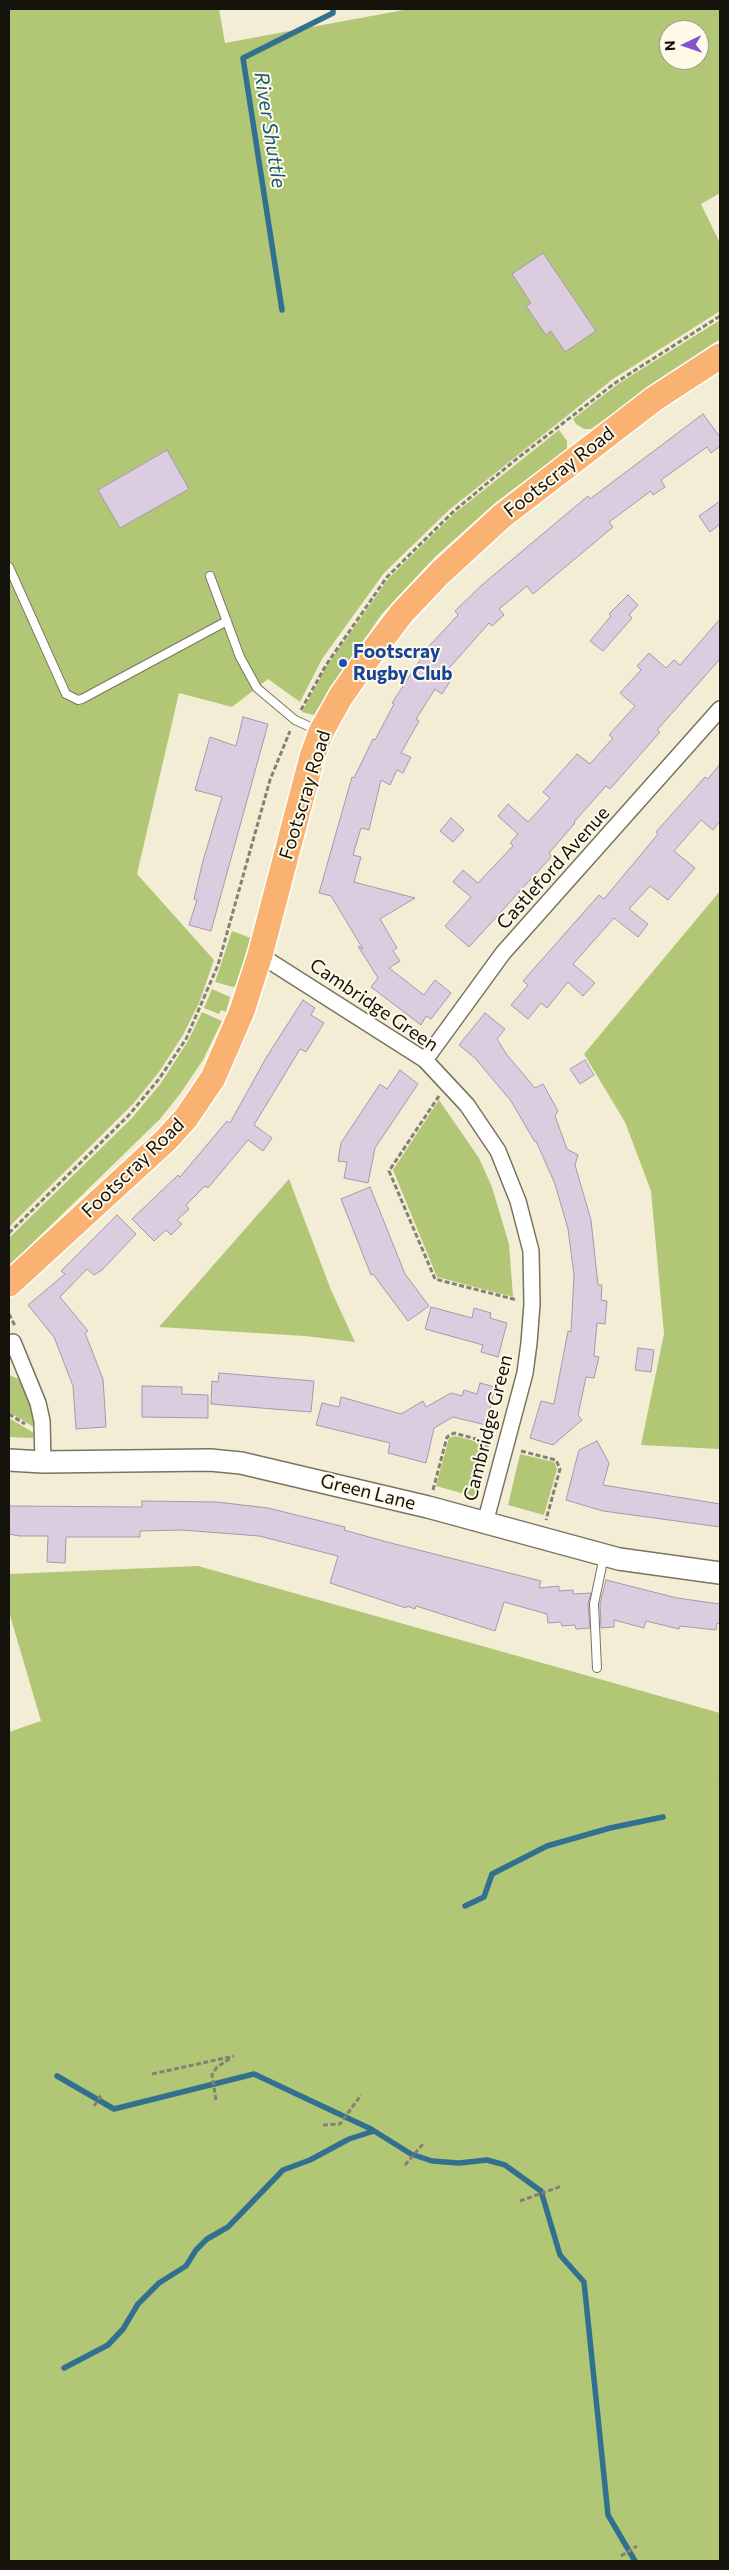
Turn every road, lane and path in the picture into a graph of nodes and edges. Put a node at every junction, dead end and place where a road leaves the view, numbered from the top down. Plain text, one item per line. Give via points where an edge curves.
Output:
1 (720, 356) edge
2 (9, 567) edge
3 (210, 576) dead end
4 (227, 621) junction
5 (720, 709) edge
6 (295, 720) junction
7 (321, 732) junction
8 (260, 955) junction
9 (425, 1060) junction
10 (448, 1083) junction
11 (9, 1233) edge
12 (9, 1284) edge
13 (532, 1304) junction
14 (13, 1342) dead end
15 (506, 1447) junction
16 (9, 1460) edge
17 (43, 1462) junction
18 (428, 1507) junction
19 (485, 1523) junction
20 (541, 1538) junction
21 (604, 1555) junction
22 (720, 1573) edge
23 (597, 1668) dead end
24 (152, 2074) dead end
25 (102, 2094) dead end
26 (361, 2095) dead end
27 (216, 2100) dead end
28 (94, 2106) dead end
29 (323, 2126) dead end
30 (423, 2144) dead end
31 (405, 2165) dead end
32 (562, 2186) dead end
33 (520, 2201) dead end
34 (637, 2546) dead end
35 (621, 2556) dead end

1 - 7 main road, Footscray Road via 550,477 440,573 367,659
2 - 4 lane via 66,694 78,700
3 - 4 lane
4 - 6 lane via 240,657 257,688
5 - 9 street, Castleford Avenue via 503,953
6 - 7 lane
6 - 11 path via 270,780 218,965 186,1039 129,1115
7 - 8 main road, Footscray Road
8 - 9 street, Cambridge Green
8 - 12 main road, Footscray Road via 227,1049 213,1078 186,1118
9 - 10 street, Cambridge Green
10 - 13 street, Cambridge Green via 498,1151 518,1201 531,1251
10 - 13 path via 389,1171 435,1279
13 - 15 street, Cambridge Green via 525,1373
14 - 17 street via 38,1403
15 - 18 path via 454,1434 447,1437
15 - 19 street, Cambridge Green
15 - 20 path via 556,1460 560,1469
16 - 17 main road, Green Lane
17 - 18 main road, Green Lane via 210,1460 241,1463
18 - 19 main road, Green Lane
19 - 20 main road, Green Lane
20 - 21 main road, Green Lane
21 - 22 main road, Green Lane
21 - 23 lane via 594,1604
24 - 27 path via 234,2056 217,2067 212,2077
25 - 28 path
26 - 29 path via 340,2124
30 - 31 path
32 - 33 path
34 - 35 path

